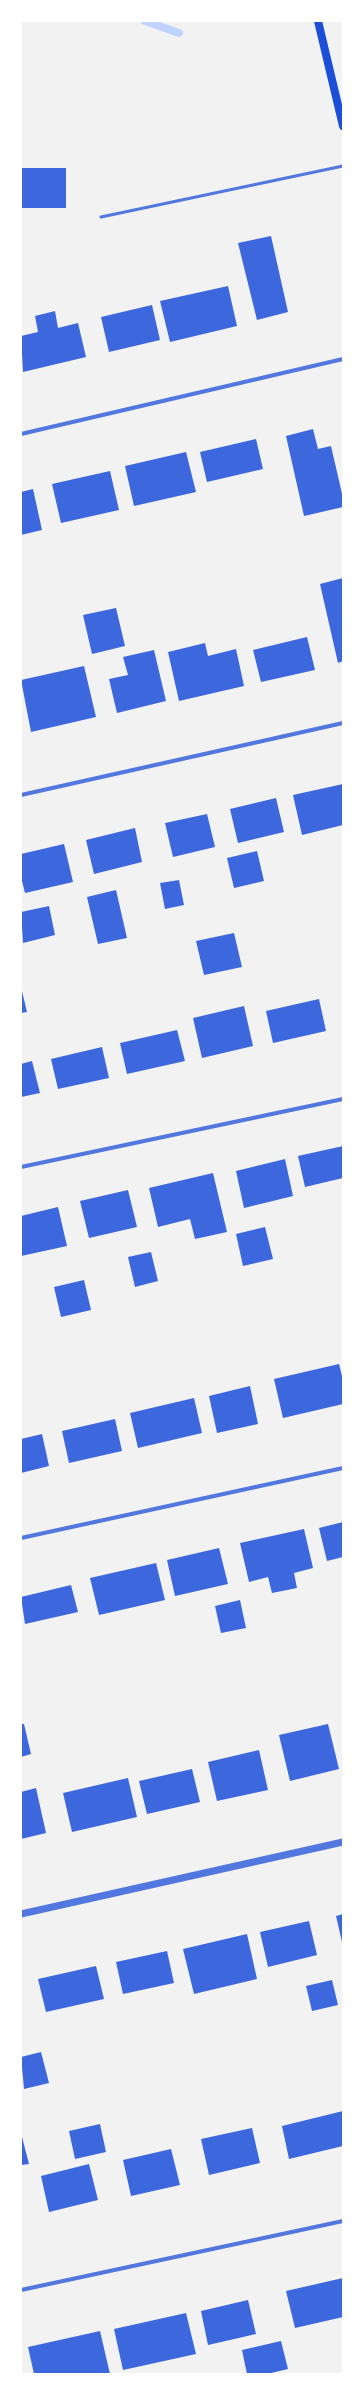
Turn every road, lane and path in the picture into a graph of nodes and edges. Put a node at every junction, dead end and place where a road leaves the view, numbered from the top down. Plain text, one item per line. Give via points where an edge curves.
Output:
1 (318, 21) edge
2 (343, 126) edge
3 (343, 166) edge
4 (102, 217) dead end
5 (343, 359) edge
6 (21, 434) edge
7 (343, 724) edge
8 (21, 795) edge
9 (343, 1099) edge
10 (21, 1167) edge
11 (343, 1468) edge
12 (21, 1538) edge
13 (343, 1842) edge
14 (21, 1914) edge
15 (343, 2221) edge
16 (21, 2290) edge

1 - 2 main road
3 - 4 lane
5 - 6 street
7 - 8 street
9 - 10 street
11 - 12 street
13 - 14 street
15 - 16 street

